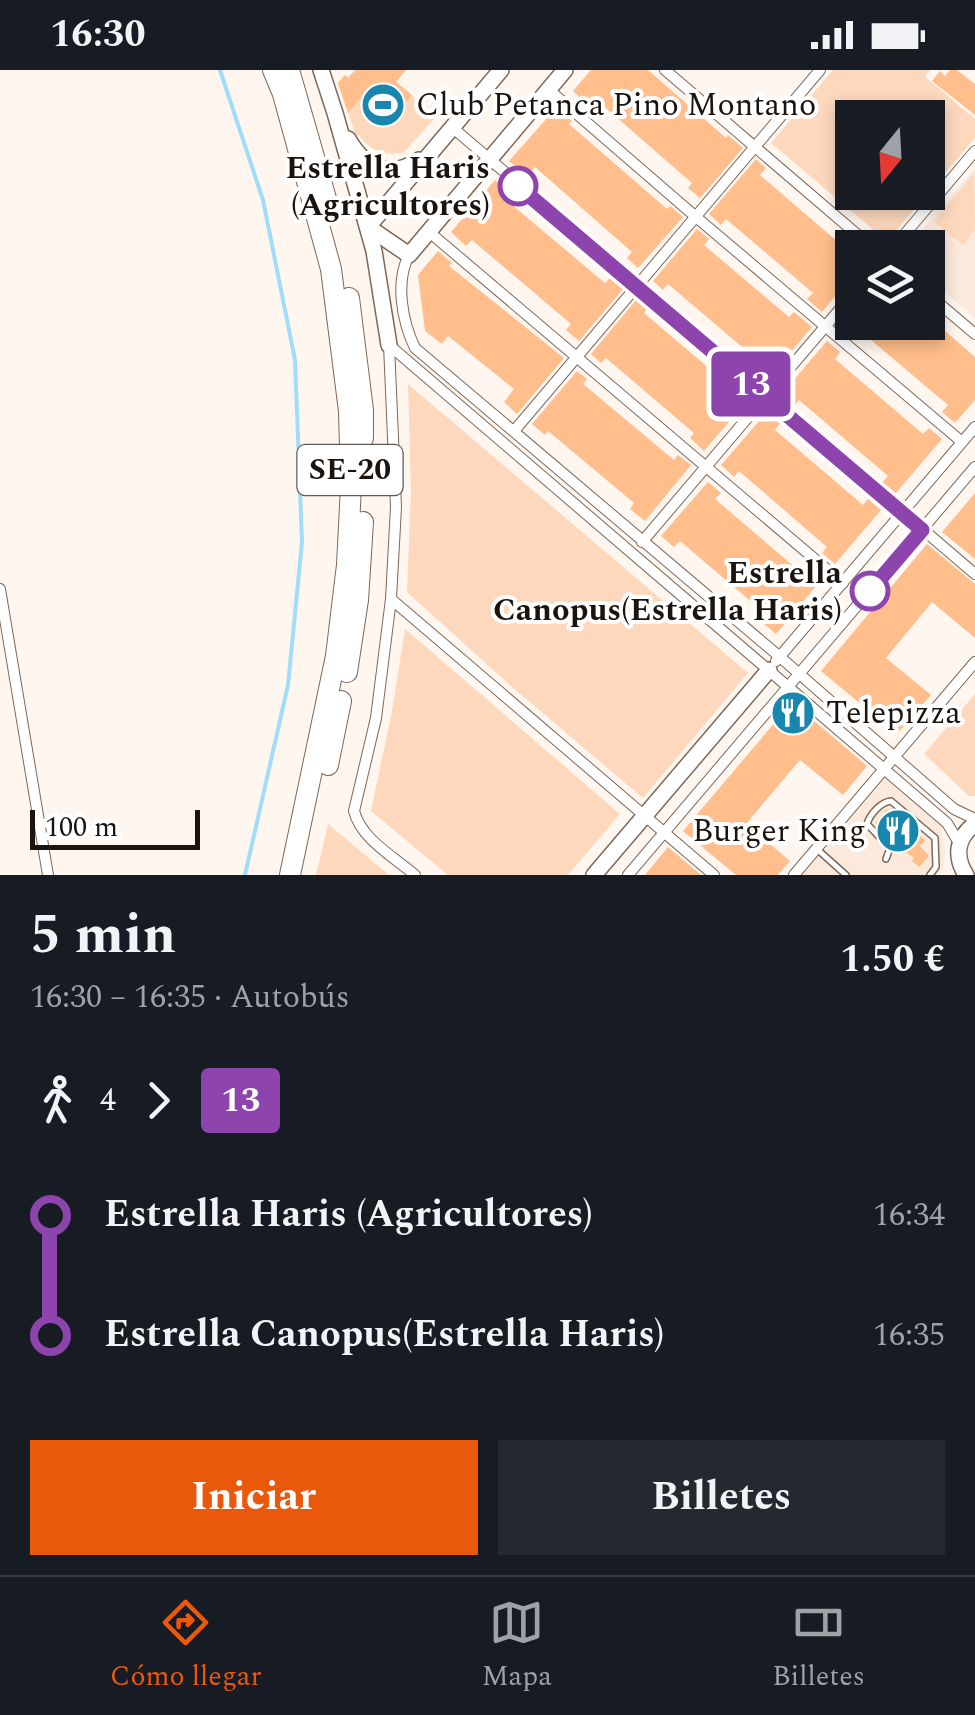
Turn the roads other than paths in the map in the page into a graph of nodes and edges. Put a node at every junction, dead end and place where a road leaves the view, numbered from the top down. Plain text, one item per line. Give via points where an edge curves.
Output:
1 (273, 70) edge
2 (288, 70) edge
3 (321, 70) edge
4 (501, 70) edge
5 (565, 70) edge
6 (665, 70) edge
7 (820, 70) edge
8 (548, 89) junction
9 (335, 112) junction
10 (452, 128) junction
11 (755, 147) junction
12 (975, 151) edge
13 (431, 152) junction
14 (488, 160) junction
15 (696, 217) junction
16 (368, 227) junction
17 (852, 230) edge
18 (908, 230) edge
19 (428, 231) junction
20 (409, 254) junction
21 (636, 286) junction
22 (945, 308) edge
23 (835, 315) edge
24 (826, 326) junction
25 (975, 334) edge
26 (390, 345) junction
27 (576, 358) junction
28 (766, 396) junction
29 (975, 427) edge
30 (514, 431) junction
31 (962, 442) junction
32 (706, 467) junction
33 (975, 468) edge
34 (902, 512) junction
35 (922, 530) junction
36 (642, 542) junction
37 (975, 574) edge
38 (842, 583) junction
39 (0, 589) edge
40 (391, 599) junction
41 (975, 662) edge
42 (774, 663) junction
43 (798, 674) junction
44 (789, 686) junction
45 (894, 758) junction
46 (884, 769) junction
47 (644, 816) junction
48 (975, 821) edge
49 (664, 833) junction
50 (960, 843) junction
51 (816, 849) junction
52 (886, 859) dead end
53 (960, 871) edge
54 (48, 875) edge
55 (290, 875) edge
56 (305, 875) edge
57 (415, 875) edge
58 (594, 875) edge
59 (628, 875) edge
60 (714, 875) edge
61 (794, 875) edge
62 (846, 875) edge
63 (930, 875) edge

1 - 55 highway, SE-20 via 331,269 351,486 336,656
2 - 56 highway, SE-20 via 344,264 363,410 358,600
3 - 9 street
4 - 10 street
5 - 8 street
6 - 11 street
7 - 11 street
8 - 14 street
8 - 15 street
9 - 13 street via 356,154 373,167 393,170
9 - 16 street
10 - 13 street
10 - 14 street
11 - 15 street
11 - 17 street
12 - 18 street
13 - 16 street
14 - 19 street
14 - 21 street
15 - 21 street
15 - 24 street
16 - 20 street
16 - 26 street
19 - 20 street
19 - 27 street
20 - 30 street via 401,280 405,328 415,348
21 - 27 street
21 - 28 street
22 - 25 street
23 - 24 street
24 - 28 street
24 - 31 street
26 - 40 street via 396,507
26 - 42 street
27 - 30 street
27 - 32 street
28 - 32 street
28 - 34 street
29 - 31 street
30 - 36 street
31 - 34 street
32 - 36 street
32 - 38 street
33 - 35 street
34 - 35 street
34 - 38 street
35 - 37 street
35 - 43 street
36 - 42 street
38 - 42 street
39 - 54 street
40 - 47 street
40 - 57 street via 376,718 354,811 364,832
41 - 45 street
42 - 43 street
42 - 44 street
42 - 47 street
43 - 44 street
43 - 45 street
44 - 46 street
44 - 49 street
45 - 46 street
45 - 48 street
46 - 50 street via 947,822
46 - 51 street
47 - 49 street
47 - 58 street
48 - 50 street
49 - 59 street
49 - 60 street
50 - 53 street
51 - 61 street
51 - 62 lane
52 - 63 lane via 890,848 868,819 891,801 935,838

